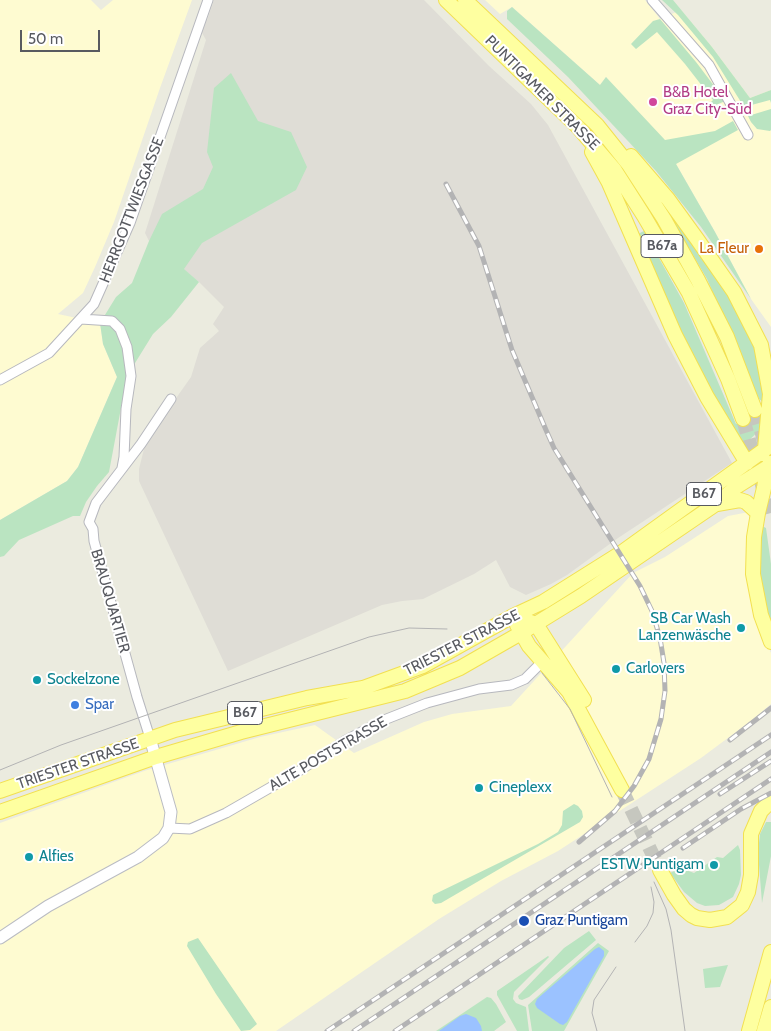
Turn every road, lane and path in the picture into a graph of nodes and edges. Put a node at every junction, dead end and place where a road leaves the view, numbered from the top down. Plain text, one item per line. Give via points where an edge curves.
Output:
1 (208, 0) edge
2 (446, 0) edge
3 (465, 0) edge
4 (652, 0) edge
5 (597, 125) junction
6 (577, 126) junction
7 (748, 135) dead end
8 (81, 319) junction
9 (0, 380) edge
10 (771, 394) edge
11 (171, 399) dead end
12 (755, 410) tunnel mouth
13 (743, 419) tunnel mouth
14 (765, 460) edge
15 (121, 470) junction
16 (716, 504) junction
17 (758, 513) junction
18 (513, 616) junction
19 (536, 624) junction
20 (521, 633) junction
21 (771, 642) edge
22 (540, 660) junction
23 (150, 738) junction
24 (156, 757) junction
25 (612, 770) junction
26 (622, 790) tunnel mouth
27 (0, 791) edge
28 (771, 801) edge
29 (0, 812) edge
30 (169, 828) junction
31 (660, 870) tunnel mouth
32 (0, 938) edge
33 (770, 957) edge
34 (771, 1007) edge
35 (766, 1028) edge
36 (738, 1031) edge
37 (749, 1031) edge

1 - 8 street, HERRGOTTWIESGASSE via 130,223 94,304
2 - 6 main road, PUNTIGAMER STRASSE / B67a
3 - 5 main road, PUNTIGAMER STRASSE / B67a
4 - 7 street via 709,65
5 - 10 main road via 637,161 668,198 734,292 761,345
5 - 12 main road, PUNTIGAMER STRASSE / B67a via 629,165 664,219 727,337
6 - 13 main road, PUNTIGAMER STRASSE / B67a via 614,169 689,293
6 - 14 main road via 609,183 675,335 707,397 740,454
8 - 9 street, HERRGOTTWIESGASSE via 49,353
8 - 15 street, BRAUQUARTIER via 112,321 120,328 127,347 131,376
10 - 14 main road
11 - 15 street, BRAUQUARTIER
14 - 16 main road, TRIESTER STRASSE / B67
14 - 17 main road via 764,488
14 - 18 main road, TRIESTER STRASSE / B67 via 543,602
15 - 23 street, BRAUQUARTIER via 96,503 89,522
16 - 17 main road via 740,500
16 - 19 main road, TRIESTER STRASSE / B67
17 - 21 main road via 753,574 761,615
18 - 19 main road
18 - 20 main road
18 - 23 main road, TRIESTER STRASSE / B67 via 430,662 386,680
19 - 20 main road, TRIESTER STRASSE / B67
19 - 25 main road via 585,702 609,753
20 - 22 main road
20 - 24 main road, TRIESTER STRASSE / B67 via 460,668 405,691
22 - 25 main road via 569,692
22 - 30 street, ALTE POSTSTRASSE via 525,679 511,685 427,702 346,740 226,813 190,829
23 - 24 street
23 - 27 main road, TRIESTER STRASSE / B67
24 - 29 main road, TRIESTER STRASSE / B67
24 - 30 street via 171,812
25 - 26 main road
28 - 31 main road via 761,812 749,841 751,874 748,892 742,905 727,917 710,920 691,916
30 - 32 street via 163,838 138,857 48,906
33 - 36 main road via 754,987
33 - 37 main road
34 - 35 main road

